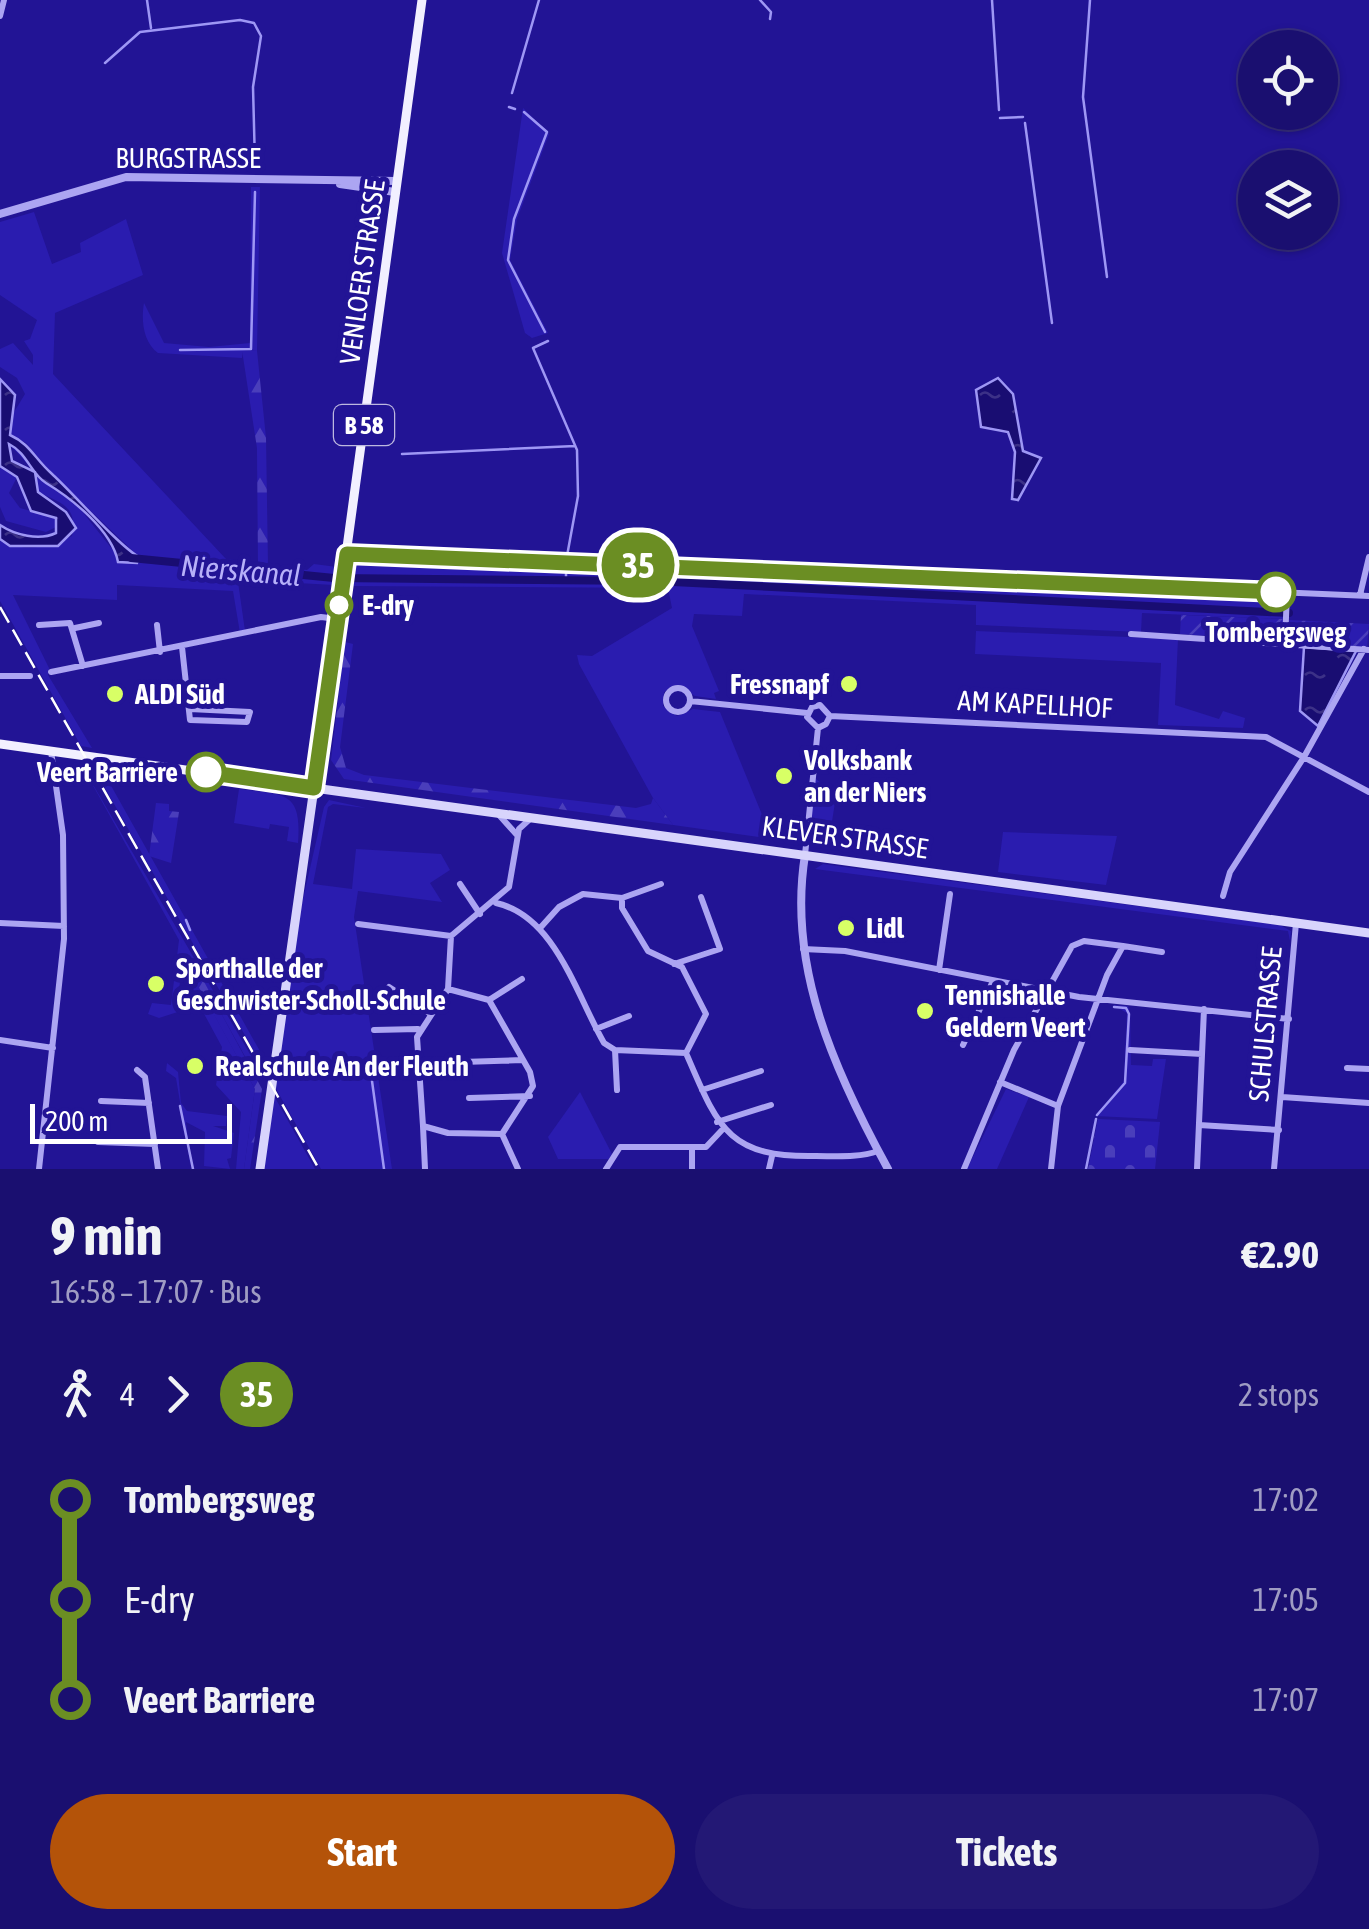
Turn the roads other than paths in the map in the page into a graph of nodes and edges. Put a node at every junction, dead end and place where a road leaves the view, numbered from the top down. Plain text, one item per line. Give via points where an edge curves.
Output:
1 (4, 0) edge
2 (422, 0) edge
3 (0, 16) edge
4 (396, 186) junction
5 (0, 214) edge
6 (347, 554) junction
7 (1369, 556) edge
8 (1288, 593) junction
9 (1364, 596) edge
10 (337, 618) junction
11 (99, 623) dead end
12 (40, 624) dead end
13 (157, 625) dead end
14 (75, 628) junction
15 (1131, 634) dead end
16 (1285, 642) junction
17 (182, 647) junction
18 (1366, 649) edge
19 (160, 652) junction
20 (83, 666) junction
21 (51, 672) dead end
22 (0, 676) edge
23 (30, 676) dead end
24 (690, 701) dead end
25 (190, 709) junction
26 (807, 713) junction
27 (830, 716) junction
28 (818, 728) junction
29 (0, 744) edge
30 (51, 750) junction
31 (1304, 757) junction
32 (314, 788) junction
33 (1369, 792) edge
34 (494, 812) junction
35 (535, 817) junction
36 (517, 836) junction
37 (804, 855) junction
38 (460, 884) dead end
39 (661, 884) dead end
40 (509, 887) junction
41 (950, 894) dead end
42 (1224, 896) dead end
43 (701, 897) dead end
44 (622, 898) junction
45 (494, 903) junction
46 (514, 907) junction
47 (480, 914) junction
48 (0, 923) edge
49 (1296, 923) junction
50 (358, 924) dead end
51 (64, 926) junction
52 (541, 928) junction
53 (1369, 934) edge
54 (451, 936) junction
55 (1122, 946) junction
56 (802, 950) junction
57 (1162, 952) dead end
58 (674, 964) junction
59 (939, 970) junction
60 (522, 979) dead end
61 (994, 980) junction
62 (390, 987) dead end
63 (448, 989) junction
64 (1044, 991) junction
65 (489, 1000) junction
66 (1099, 1000) junction
67 (1204, 1009) junction
68 (429, 1013) junction
69 (629, 1016) dead end
70 (1289, 1020) junction
71 (418, 1029) junction
72 (596, 1029) junction
73 (374, 1030) dead end
74 (0, 1040) edge
75 (963, 1045) dead end
76 (53, 1048) junction
77 (615, 1050) junction
78 (1130, 1050) dead end
79 (686, 1053) junction
80 (1202, 1054) junction
81 (523, 1060) junction
82 (462, 1062) dead end
83 (1348, 1068) dead end
84 (1369, 1069) edge
85 (137, 1070) dead end
86 (761, 1071) dead end
87 (1000, 1082) junction
88 (617, 1090) dead end
89 (702, 1090) junction
90 (530, 1096) junction
91 (469, 1098) dead end
92 (1282, 1098) junction
93 (100, 1101) dead end
94 (149, 1103) junction
95 (1369, 1103) edge
96 (771, 1105) dead end
97 (1058, 1106) junction
98 (1199, 1125) junction
99 (423, 1126) junction
100 (719, 1126) junction
101 (1279, 1130) junction
102 (502, 1134) junction
103 (98, 1142) dead end
104 (154, 1144) junction
105 (692, 1147) junction
106 (878, 1150) junction
107 (772, 1156) junction
108 (39, 1169) edge
109 (158, 1169) edge
110 (260, 1169) edge
111 (425, 1169) edge
112 (518, 1169) edge
113 (606, 1169) edge
114 (692, 1169) edge
115 (770, 1169) edge
116 (888, 1169) edge
117 (964, 1169) edge
118 (1051, 1169) edge
119 (1198, 1169) edge
120 (1274, 1169) edge

1 - 3 street
2 - 4 main road, VENLOER STRASSE / B 58
4 - 5 street, BURGSTRASSE via 126,177
4 - 6 main road, VENLOER STRASSE / B 58
6 - 8 street
6 - 10 main road, VENLOER STRASSE / B 58
7 - 9 street
8 - 9 street
8 - 16 street
10 - 17 street
10 - 32 main road, VENLOER STRASSE / B 58
11 - 14 street
12 - 14 street
13 - 19 street
14 - 20 street
15 - 16 street
16 - 18 street
17 - 19 street
17 - 25 street
18 - 31 street
19 - 20 street
20 - 21 street
22 - 23 street
24 - 26 street, AM KAPELLHOF
25 - 25 street via 221,710 250,712 248,722 211,722 190,720
26 - 27 street, AM KAPELLHOF via 820,705
26 - 28 street
27 - 28 street
27 - 31 street, AM KAPELLHOF via 1266,737
28 - 37 street
29 - 30 main road
30 - 32 main road
30 - 51 street via 63,835
31 - 33 street, AM KAPELLHOF
31 - 42 street via 1230,872
32 - 34 main road, KLEVER STRASSE
32 - 110 main road
34 - 35 main road, KLEVER STRASSE
34 - 36 street
35 - 36 street
35 - 37 main road, KLEVER STRASSE
36 - 40 street
37 - 49 main road, KLEVER STRASSE
37 - 56 street
38 - 47 street
39 - 44 street
40 - 45 street
40 - 46 street
41 - 59 street
43 - 58 street via 720,949
44 - 52 street via 583,894
44 - 58 street via 648,952
45 - 46 street
45 - 47 street
46 - 52 street
47 - 54 street
48 - 51 street
49 - 53 main road, KLEVER STRASSE
49 - 70 street, SCHULSTRASSE
50 - 54 street
51 - 76 street
52 - 72 street
54 - 63 street
55 - 57 street
55 - 64 street via 1072,946
55 - 66 street
56 - 59 street via 845,950
56 - 106 street via 841,1077
58 - 79 street via 682,967 706,1014
59 - 61 street
60 - 65 street
61 - 64 street
61 - 75 street
62 - 68 street
63 - 65 street
63 - 68 street
64 - 66 street
64 - 87 street
65 - 81 street
66 - 67 street
66 - 97 street
67 - 70 street
67 - 80 street
68 - 71 street
69 - 72 street
70 - 92 street, SCHULSTRASSE
71 - 73 street
71 - 99 street
72 - 77 street
74 - 76 street
76 - 108 street
77 - 79 street
77 - 88 street
78 - 80 street
79 - 89 street
80 - 98 street
81 - 82 street
81 - 90 street
83 - 84 street
85 - 94 street via 145,1077
86 - 89 street
87 - 97 street
87 - 117 street
89 - 100 street
90 - 91 street
90 - 102 street
92 - 95 street
92 - 101 street, SCHULSTRASSE
93 - 94 street
94 - 104 street
96 - 100 street
97 - 118 street
98 - 101 street, SCHULSTRASSE
98 - 119 street
99 - 102 street
99 - 111 street
100 - 105 street via 706,1147
100 - 107 street via 744,1147
101 - 120 street, SCHULSTRASSE
102 - 112 street
103 - 104 street
104 - 109 street
105 - 113 street via 620,1148
105 - 114 street
106 - 107 street
106 - 116 street
107 - 115 street

